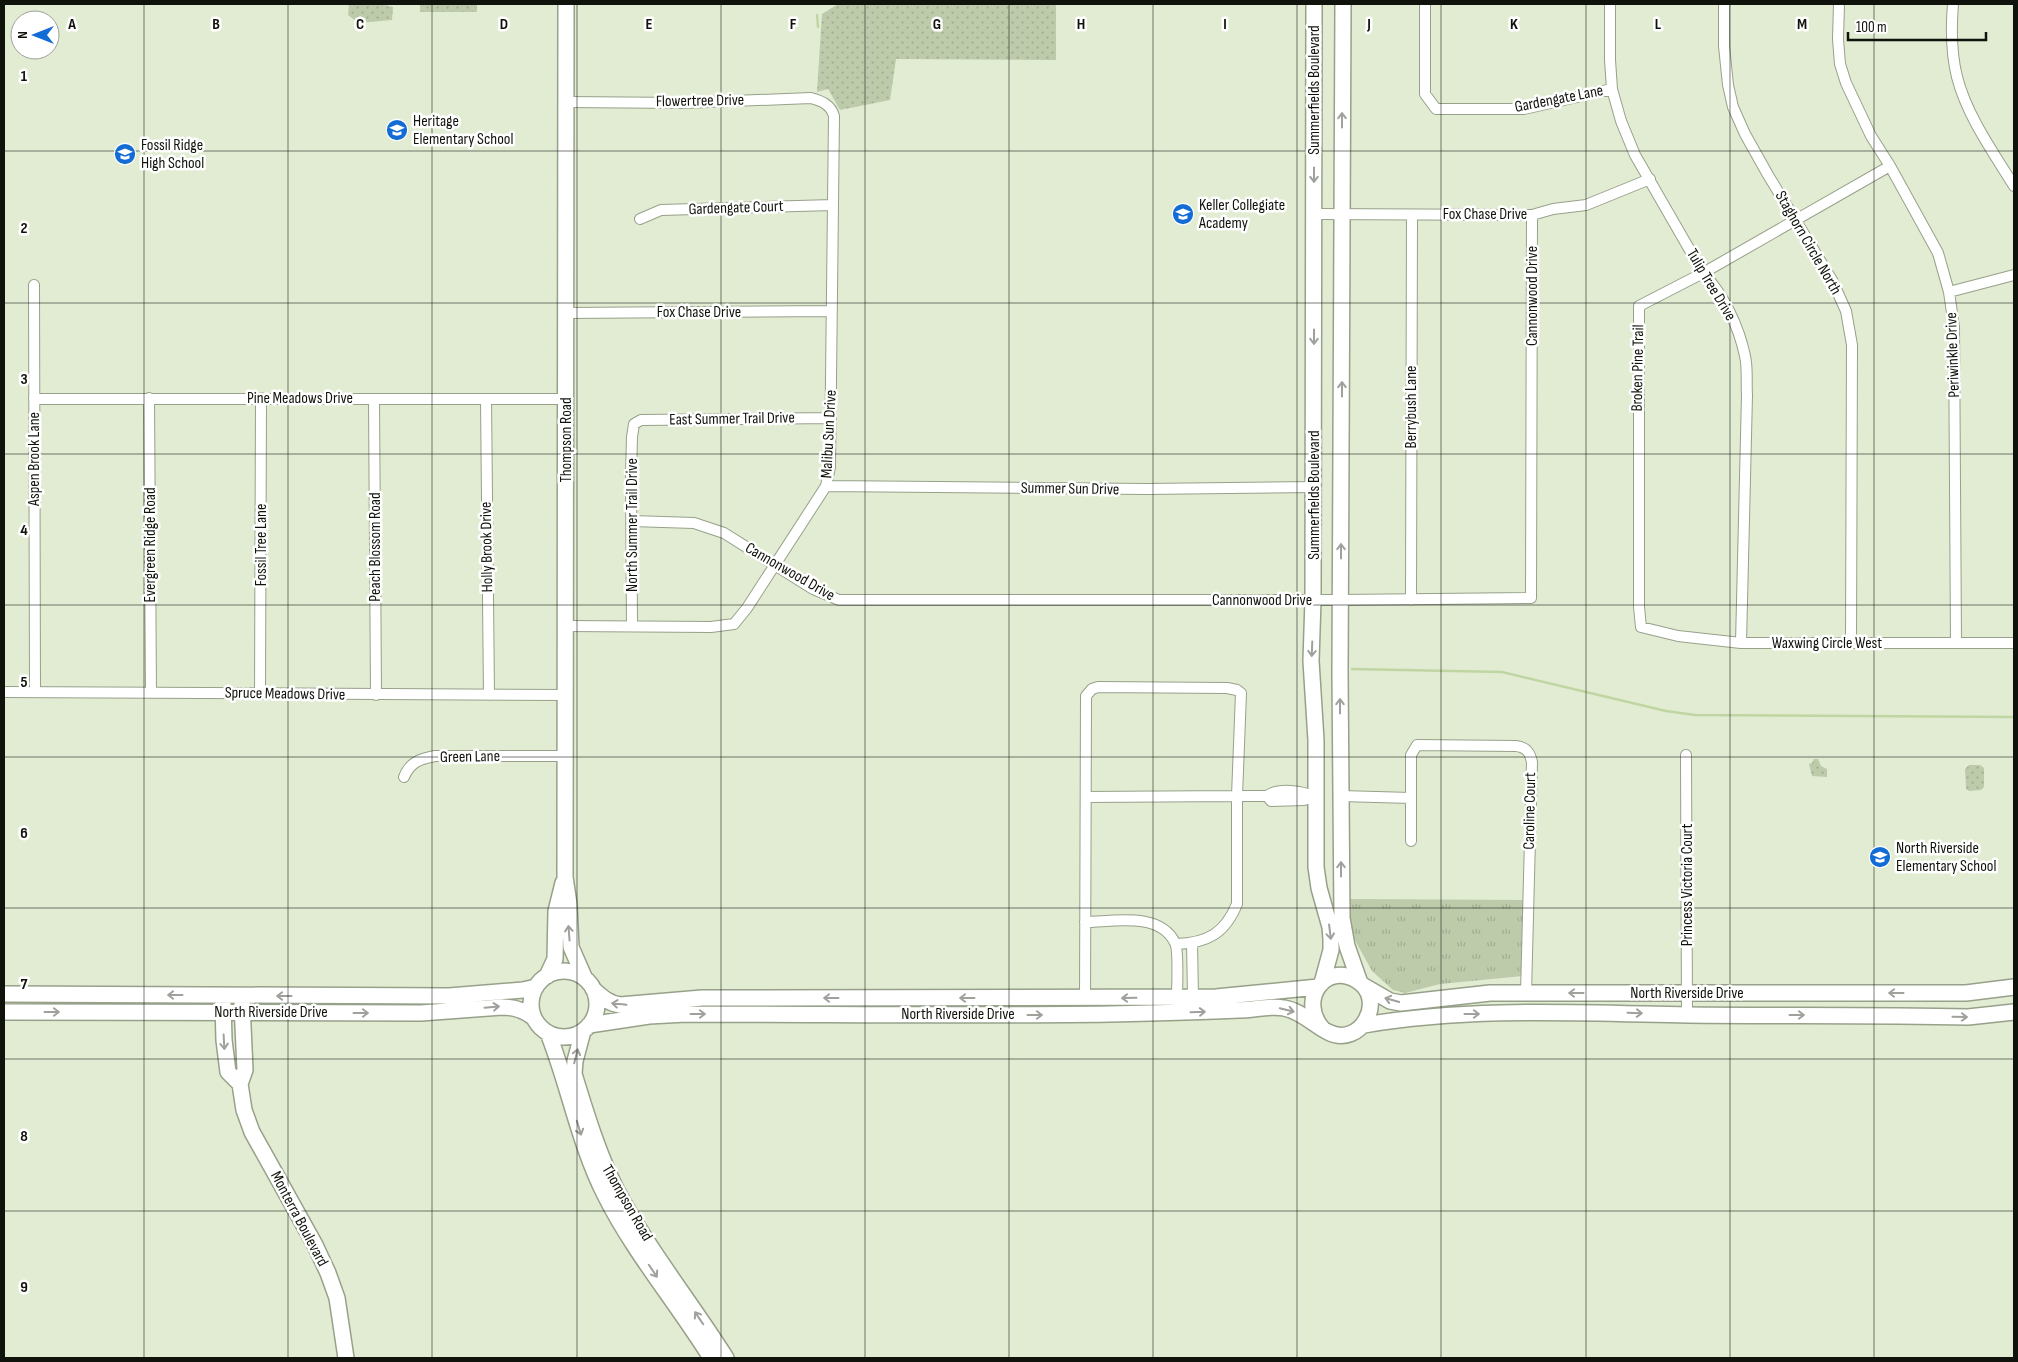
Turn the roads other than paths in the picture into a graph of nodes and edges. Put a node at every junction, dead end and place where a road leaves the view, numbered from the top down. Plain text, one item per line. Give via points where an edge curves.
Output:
1 (566, 4) edge
2 (1314, 4) edge
3 (1343, 4) edge
4 (1425, 4) edge
5 (1610, 4) edge
6 (1724, 4) edge
7 (1839, 4) edge
8 (1953, 4) edge
9 (1612, 89) junction
10 (566, 102) junction
11 (832, 109) joint
12 (1890, 166) junction
13 (1650, 179) junction
14 (2014, 186) edge
15 (833, 205) junction
16 (1314, 214) junction
17 (1342, 214) junction
18 (1412, 215) junction
19 (1532, 215) junction
20 (640, 219) dead end
21 (1796, 220) junction
22 (1703, 273) junction
23 (2014, 275) edge
24 (34, 285) dead end
25 (1949, 292) junction
26 (832, 311) junction
27 (566, 313) junction
28 (149, 398) junction
29 (261, 398) junction
30 (374, 398) junction
31 (566, 398) junction
32 (34, 399) junction
33 (486, 399) junction
34 (831, 418) junction
35 (634, 424) joint
36 (826, 486) junction
37 (1314, 487) junction
38 (632, 521) junction
39 (775, 566) junction
40 (1313, 600) junction
41 (1341, 600) junction
42 (1411, 600) junction
43 (566, 626) junction
44 (632, 626) junction
45 (1641, 627) joint
46 (1851, 642) junction
47 (1956, 642) junction
48 (1741, 643) junction
49 (2014, 643) edge
50 (4, 692) edge
51 (34, 692) junction
52 (151, 693) junction
53 (260, 693) junction
54 (376, 695) junction
55 (489, 695) junction
56 (566, 695) junction
57 (1686, 755) dead end
58 (565, 756) junction
59 (404, 778) dead end
60 (1237, 796) junction
61 (1341, 796) junction
62 (1086, 797) junction
63 (1316, 797) junction
64 (1411, 798) junction
65 (1410, 841) dead end
66 (565, 877) junction
67 (1085, 922) junction
68 (1192, 943) junction
69 (1176, 944) junction
70 (547, 976) junction
71 (589, 984) junction
72 (1320, 985) junction
73 (1362, 985) junction
74 (536, 987) junction
75 (2014, 987) edge
76 (1526, 993) junction
77 (1687, 993) junction
78 (4, 994) edge
79 (224, 996) junction
80 (243, 996) junction
81 (1177, 997) junction
82 (1193, 997) junction
83 (887, 998) junction
84 (1085, 998) junction
85 (4, 1012) edge
86 (223, 1012) junction
87 (242, 1012) junction
88 (2014, 1012) edge
89 (887, 1014) junction
90 (1687, 1015) junction
91 (534, 1018) junction
92 (1364, 1025) junction
93 (586, 1028) junction
94 (1322, 1028) junction
95 (548, 1033) junction
96 (240, 1084) junction
97 (596, 1161) junction
98 (346, 1358) edge
99 (711, 1358) edge
100 (726, 1358) edge

1 - 10 street, Thompson Road
2 -> 16 street, Summerfields Boulevard
17 -> 3 street, Summerfields Boulevard
4 - 9 street, Gardengate Lane via 1425,94 1436,109 1524,109
5 - 9 street, Tulip Tree Drive
6 - 21 street, Staghorn Circle North via 1724,46 1734,107 1745,134
7 - 12 street, Periwinkle Drive via 1840,64 1867,128
8 - 14 street via 1953,51 1957,77 1987,143
9 - 13 street, Tulip Tree Drive via 1620,121
10 - 11 street, Flowertree Drive via 811,98 821,100
10 - 27 street, Thompson Road
11 - 15 street, Malibu Sun Drive
12 - 21 street, Broken Pine Trail
12 - 25 street, Periwinkle Drive via 1938,252
13 - 19 street, Fox Chase Drive via 1586,205
13 - 22 street, Tulip Tree Drive
15 - 20 street, Gardengate Court via 662,210
15 - 26 street, Malibu Sun Drive
16 - 17 street, Fox Chase Drive
16 -> 37 street, Summerfields Boulevard
17 - 18 street, Fox Chase Drive
41 -> 17 street, Summerfields Boulevard
18 - 19 street, Fox Chase Drive
18 - 42 street, Berrybush Lane
19 - 42 street, Cannonwood Drive via 1531,598
21 - 22 street, Broken Pine Trail
21 - 46 street, Staghorn Circle North via 1832,280 1846,311 1852,345
22 - 45 street, Broken Pine Trail via 1639,306
22 - 48 street, Tulip Tree Drive via 1732,317 1746,358
23 - 25 street
24 - 32 street, Aspen Brook Lane
25 - 47 street, Periwinkle Drive via 1954,327
26 - 27 street, Fox Chase Drive
26 - 34 street, Malibu Sun Drive
27 - 31 street, Thompson Road
28 - 29 street, Pine Meadows Drive
28 - 32 street, Pine Meadows Drive
28 - 52 street, Evergreen Ridge Road
29 - 30 street, Pine Meadows Drive
29 - 53 street, Fossil Tree Lane
30 - 33 street, Pine Meadows Drive
30 - 54 street, Peach Blossom Road
31 - 33 street, Pine Meadows Drive
31 - 43 street, Thompson Road
32 - 51 street, Aspen Brook Lane
33 - 55 street, Holly Brook Drive
34 - 35 street, East Summer Trail Drive via 641,420
34 - 36 street, Malibu Sun Drive via 830,466
35 - 38 street, North Summer Trail Drive
36 - 37 street, Summer Sun Drive via 1146,490
36 - 39 street, Malibu Sun Drive
37 - 40 street, Summerfields Boulevard
38 - 39 street, Cannonwood Drive via 694,523 724,533
38 - 44 street, North Summer Trail Drive
39 - 40 street, Cannonwood Drive via 839,600
39 - 44 street, Malibu Sun Drive via 734,624 711,627
40 - 41 street, Cannonwood Drive
40 -> 63 street, Summerfields Boulevard via 1311,661
41 - 42 street, Cannonwood Drive
61 -> 41 street, Summerfields Boulevard
43 - 44 street, Malibu Sun Drive
43 - 56 street, Thompson Road
45 - 48 street, Waxwing Circle West via 1678,636
46 - 47 street, Waxwing Circle West
46 - 48 street, Waxwing Circle West
47 - 49 street, Waxwing Circle West
50 - 51 street, Spruce Meadows Drive
51 - 52 street, Spruce Meadows Drive
52 - 53 street, Spruce Meadows Drive
53 - 54 street, Spruce Meadows Drive
54 - 55 street, Spruce Meadows Drive
55 - 56 street, Spruce Meadows Drive
56 - 58 street, Thompson Road
57 - 77 street, Princess Victoria Court
58 - 59 street, Green Lane via 435,756 413,763
58 - 66 street, Thompson Road
60 - 62 street
60 - 62 street via 1241,693 1228,688 1098,687 1086,696
60 - 63 street via 1304,792
60 - 68 street via 1238,904 1222,930
61 - 63 street
61 - 64 street
73 -> 61 street, Summerfields Boulevard via 1347,946 1342,918
62 - 67 street
63 -> 72 street, Summerfields Boulevard via 1316,867 1331,938 1331,950
64 - 65 street, Caroline Court
64 - 76 street, Caroline Court via 1411,754 1417,745 1516,746 1524,747 1531,755
66 - 70 street, Thompson Road via 556,911 555,959
71 -> 66 street, Thompson Road via 571,947
67 - 69 street via 1142,921 1157,925
67 - 84 street
68 - 69 street
68 - 82 street
69 - 81 street
70 - 71 street, North Riverside Drive via 566,972 576,974
70 - 74 street
83 -> 71 street, North Riverside Drive via 685,999 620,1005 603,999
71 - 93 street via 596,998 596,1008
72 - 73 street, North Riverside Drive via 1336,976 1346,976
72 - 82 street, North Riverside Drive via 1241,995
72 - 94 street via 1314,995 1312,1013
76 -> 73 street, North Riverside Drive via 1474,994 1401,1003 1390,1001
73 - 92 street via 1368,993 1370,1010
74 -> 80 street, North Riverside Drive via 449,996
74 - 91 street via 531,1002
75 -> 77 street, North Riverside Drive via 1966,993
77 -> 76 street, North Riverside Drive
77 - 90 street, Princess Victoria Court
79 -> 78 street, North Riverside Drive
79 - 80 street, North Riverside Drive
79 - 86 street, Monterra Boulevard
80 - 87 street, Monterra Boulevard
81 - 82 street, North Riverside Drive
81 -> 84 street, North Riverside Drive
84 -> 83 street, North Riverside Drive
83 - 89 street
85 -> 86 street, North Riverside Drive
86 - 87 street, North Riverside Drive
86 -> 96 street, Monterra Boulevard via 228,1072
87 -> 91 street, North Riverside Drive via 430,1012 511,1007
87 - 96 street, Monterra Boulevard via 245,1070
90 -> 88 street, North Riverside Drive via 1968,1017
93 -> 89 street, North Riverside Drive via 649,1016 686,1014
89 -> 94 street, North Riverside Drive via 1135,1014 1272,1007 1295,1012
92 -> 90 street, North Riverside Drive via 1466,1014
91 - 95 street, North Riverside Drive
92 - 94 street, North Riverside Drive via 1348,1035
93 - 95 street, North Riverside Drive via 562,1037
97 -> 93 street, Thompson Road via 574,1074
95 -> 97 street, Thompson Road
96 - 98 street, Monterra Boulevard via 252,1132 328,1273 336,1298
97 -> 99 street, Thompson Road via 605,1196
100 -> 97 street, Thompson Road

